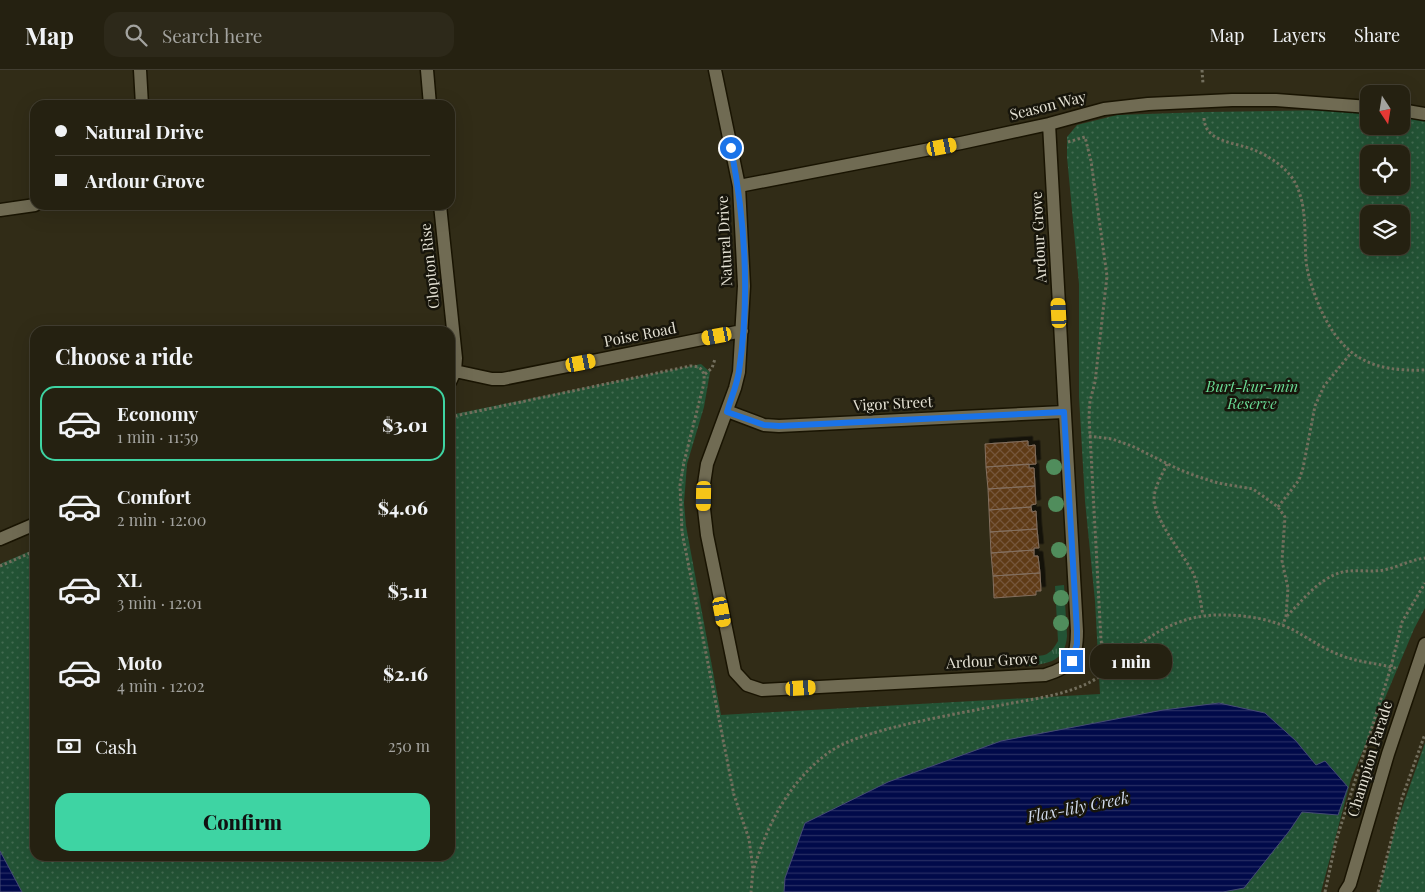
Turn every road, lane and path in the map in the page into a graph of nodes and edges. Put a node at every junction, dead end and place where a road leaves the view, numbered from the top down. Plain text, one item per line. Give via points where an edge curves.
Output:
1 (140, 70) edge
2 (427, 70) edge
3 (715, 70) edge
4 (142, 100) edge
5 (430, 100) edge
6 (1204, 101) junction
7 (1360, 106) edge
8 (1410, 112) edge
9 (1425, 114) edge
10 (1049, 124) junction
11 (1050, 147) junction
12 (739, 186) junction
13 (30, 206) edge
14 (0, 210) edge
15 (441, 210) edge
16 (453, 326) edge
17 (742, 331) junction
18 (455, 348) edge
19 (1351, 353) junction
20 (715, 359) dead end
21 (455, 362) edge
22 (1425, 370) edge
23 (705, 374) junction
24 (455, 376) edge
25 (727, 412) junction
26 (1064, 412) junction
27 (455, 416) edge
28 (1090, 436) junction
29 (1066, 438) junction
30 (1167, 464) junction
31 (1278, 506) junction
32 (30, 526) edge
33 (0, 539) edge
34 (30, 552) edge
35 (1425, 558) edge
36 (0, 566) edge
37 (1425, 583) edge
38 (1203, 615) junction
39 (1286, 616) junction
40 (1283, 625) junction
41 (1425, 644) edge
42 (1391, 667) junction
43 (1111, 669) junction
44 (1414, 674) junction
45 (1425, 734) edge
46 (753, 869) junction
47 (1348, 889) edge
48 (751, 892) edge
49 (1325, 892) edge
50 (1378, 892) edge

1 - 4 street
2 - 5 street
3 - 12 street, Natural Drive
6 - 7 street, Season Way via 1276,100
6 - 10 street, Season Way via 1104,109
6 - 19 path via 1204,122 1210,133 1269,158 1294,180 1304,217 1308,274 1314,295 1337,338
8 - 9 street
10 - 11 street, Ardour Grove
10 - 12 street, Season Way
11 - 26 street, Ardour Grove
11 - 28 path via 1085,137 1107,262 1105,301 1090,401
12 - 17 street, Natural Drive via 744,286
13 - 14 street
15 - 16 street, Clopton Rise
17 - 24 street, Poise Road via 503,379
17 - 25 street, Natural Drive via 739,372
18 - 21 street, Clopton Rise
19 - 22 path via 1386,368
19 - 31 path via 1324,386 1315,406 1299,480
20 - 23 path
23 - 27 path via 697,366 690,366
23 - 46 path via 680,485 682,532 734,795 749,839
25 - 26 street, Vigor Street via 764,425 779,426
25 - 29 street, Ardour Grove via 707,464 704,484 707,535 735,672 747,685 762,690 1045,675 1066,667 1076,653 1077,638
26 - 29 street, Ardour Grove
28 - 29 path
28 - 30 path via 1132,446
28 - 43 path via 1100,640
30 - 31 path via 1218,483 1253,488
30 - 38 path via 1154,500 1168,532 1192,572
31 - 39 path via 1285,517 1281,548 1288,588
32 - 33 street
34 - 36 path
35 - 39 path via 1384,570 1332,575
37 - 42 path via 1402,622
38 - 40 path via 1225,614
38 - 43 path via 1162,629
39 - 40 path
40 - 42 path via 1341,656
41 - 44 street, Champion Parade
42 - 44 path
42 - 49 path via 1336,841
43 - 46 path via 1092,682 1060,693 913,722 873,733 830,752 812,765 777,810
44 - 47 street, Champion Parade
45 - 50 path via 1402,798
46 - 48 path

